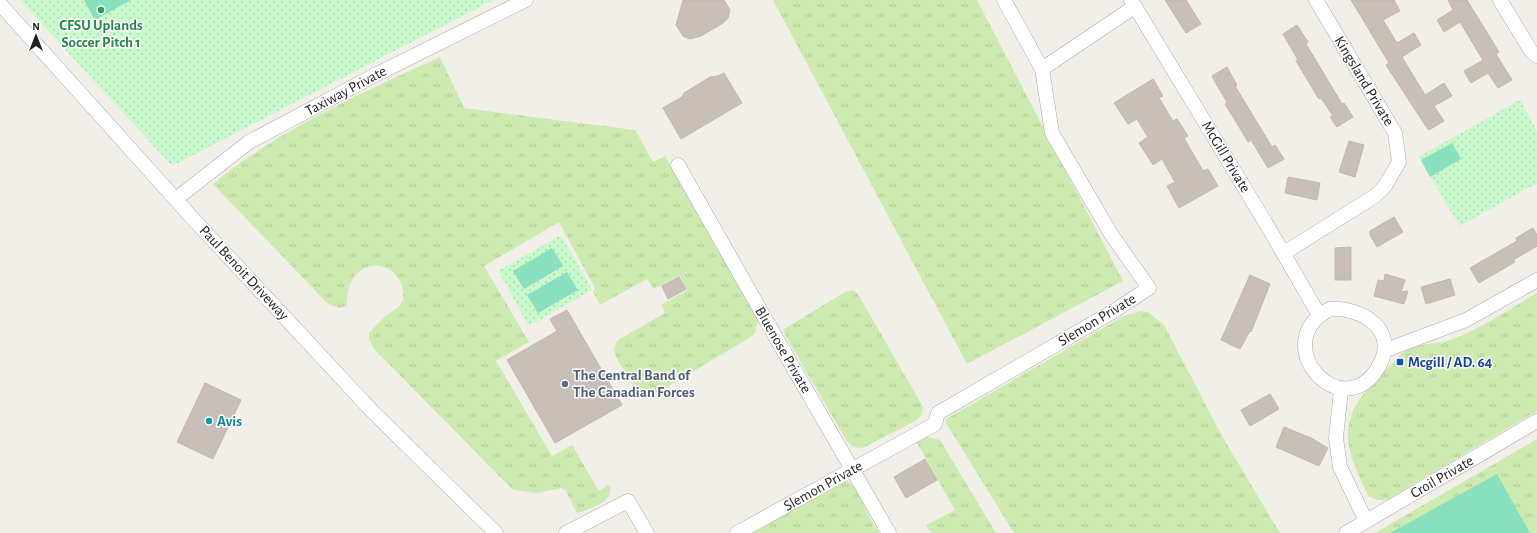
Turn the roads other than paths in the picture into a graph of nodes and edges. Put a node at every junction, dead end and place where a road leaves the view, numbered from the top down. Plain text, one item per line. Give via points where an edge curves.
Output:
1 (526, 0) edge
2 (1004, 0) edge
3 (1316, 0) edge
4 (1500, 0) edge
5 (1133, 3) edge
6 (0, 4) edge
7 (1537, 56) edge
8 (1042, 69) junction
9 (678, 165) dead end
10 (176, 199) junction
11 (1284, 253) junction
12 (1537, 280) edge
13 (1320, 315) junction
14 (1386, 350) junction
15 (1342, 390) junction
16 (1537, 421) edge
17 (852, 470) junction
18 (1366, 521) junction
19 (496, 533) edge
20 (566, 533) edge
21 (647, 533) edge
22 (738, 533) edge
23 (889, 533) edge
24 (1346, 533) edge

1 - 10 street, Taxiway Private via 377,74 249,142
2 - 8 street
3 - 11 street, Kingsland Private via 1395,133 1398,162 1385,186 1375,196
4 - 7 street via 1531,51
5 - 8 street
5 - 11 street, McGill Private
6 - 10 street, Paul Benoit Driveway
8 - 17 street, Slemon Private via 1052,133 1111,234 1149,288 938,413 935,424
9 - 17 street, Bluenose Private
10 - 19 street, Paul Benoit Driveway via 372,411
11 - 13 street, McGill Private
12 - 14 street via 1466,320
13 - 14 street via 1330,309 1342,309 1365,317 1376,325 1384,336
13 - 15 street via 1307,329 1304,349 1314,370 1329,385
14 - 15 street via 1381,363 1367,381
15 - 18 street via 1336,438 1340,467
16 - 18 street, Croil Private
17 - 22 street, Slemon Private
17 - 23 street, Bluenose Private
18 - 24 street, Croil Private
20 - 21 street via 628,501

